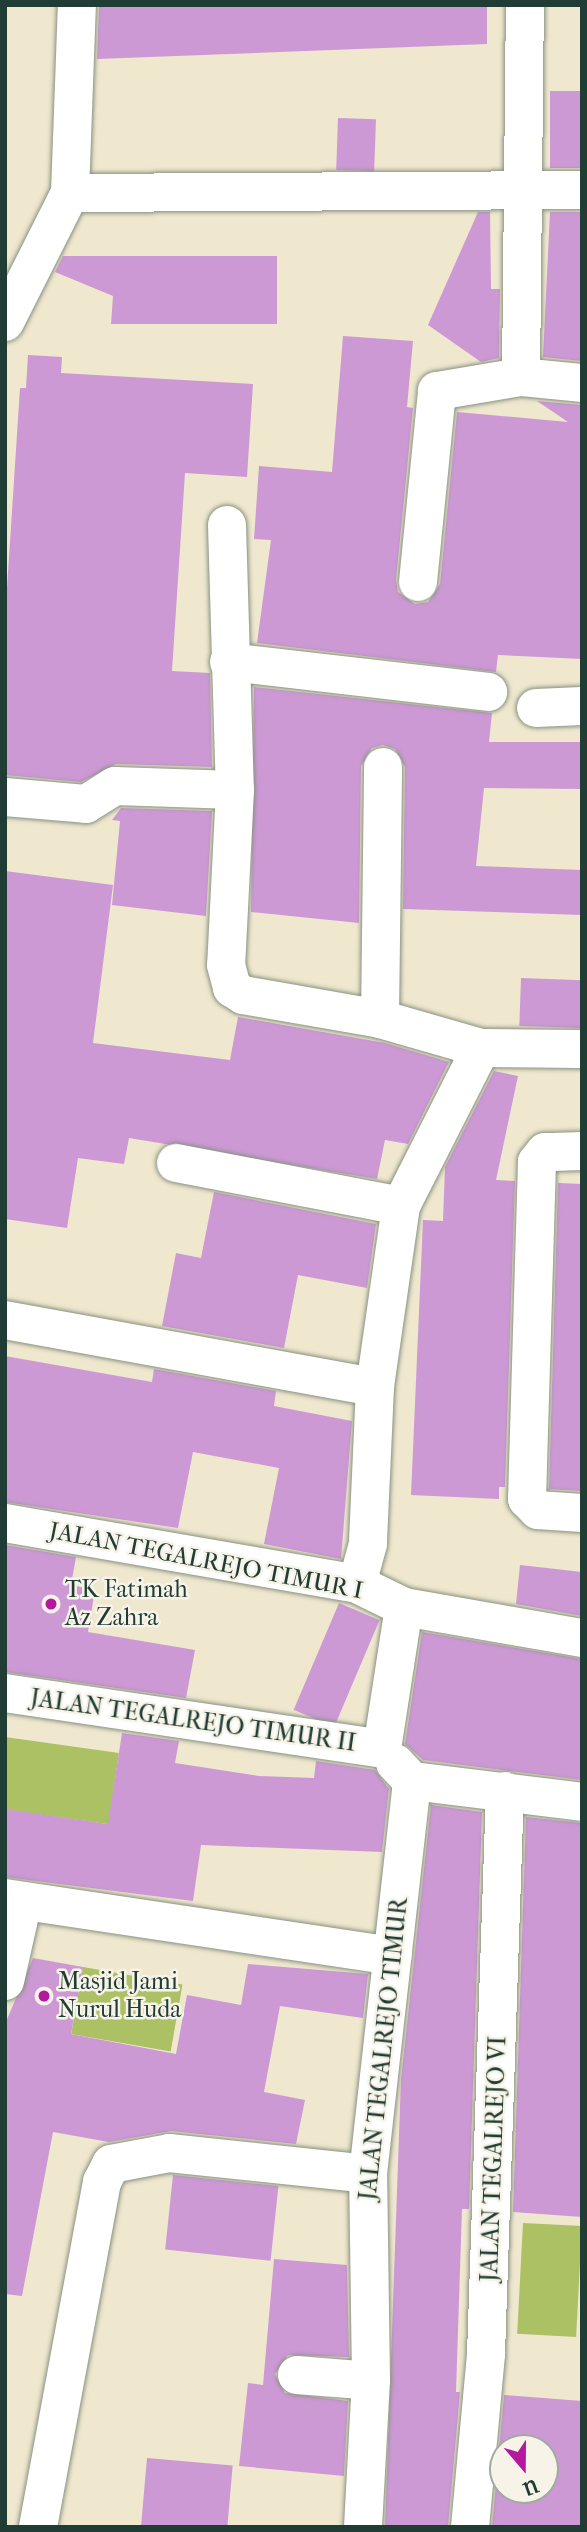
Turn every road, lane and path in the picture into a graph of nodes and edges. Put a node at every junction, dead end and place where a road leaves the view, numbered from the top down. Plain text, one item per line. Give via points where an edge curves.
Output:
1 (77, 5) edge
2 (525, 5) edge
3 (524, 188) junction
4 (582, 190) edge
5 (70, 193) junction
6 (5, 322) edge
7 (522, 377) junction
8 (582, 383) edge
9 (227, 525) dead end
10 (418, 582) dead end
11 (229, 662) junction
12 (488, 692) dead end
13 (582, 706) edge
14 (536, 708) dead end
15 (383, 767) dead end
16 (234, 790) junction
17 (5, 797) edge
18 (380, 1019) junction
19 (481, 1048) junction
20 (582, 1049) edge
21 (582, 1151) edge
22 (176, 1163) dead end
23 (401, 1206) junction
24 (5, 1320) edge
25 (375, 1387) junction
26 (582, 1513) edge
27 (5, 1523) edge
28 (356, 1584) junction
29 (404, 1607) junction
30 (582, 1638) edge
31 (5, 1693) edge
32 (382, 1749) junction
33 (412, 1781) junction
34 (505, 1791) junction
35 (582, 1802) edge
36 (14, 1899) edge
37 (393, 1956) junction
38 (5, 1981) edge
39 (368, 2174) junction
40 (297, 2375) dead end
41 (371, 2381) junction
42 (38, 2527) edge
43 (363, 2527) edge
44 (470, 2527) edge

1 - 5 street
2 - 3 street
3 - 4 street
3 - 5 street
3 - 7 street
5 - 6 street
7 - 8 street
7 - 10 street via 437,391
9 - 11 street
11 - 12 street
11 - 16 street
13 - 14 street
15 - 18 street
16 - 17 street via 115,786 86,804
16 - 18 street via 226,965 232,988 243,995
18 - 19 street
19 - 20 street
19 - 23 street
21 - 26 street via 544,1152 537,1163 527,1499 538,1510
22 - 23 street
23 - 25 street
24 - 25 street
25 - 28 street via 368,1544
27 - 28 street, JALAN TEGALREJO TIMUR I
28 - 29 street, JALAN TEGALREJO TIMUR I
29 - 30 street, JALAN TEGALREJO TIMUR I
29 - 32 street
31 - 32 street, JALAN TEGALREJO TIMUR II
32 - 33 street
33 - 34 street
33 - 37 street, JALAN TEGALREJO TIMUR
34 - 35 street
34 - 44 street, JALAN TEGALREJO VI via 486,2354
36 - 37 street via 220,1925
36 - 38 street
37 - 39 street, JALAN TEGALREJO TIMUR
39 - 41 street, JALAN TEGALREJO TIMUR
39 - 42 street via 169,2153 118,2160 102,2182
40 - 41 street
41 - 43 street, JALAN TEGALREJO TIMUR

